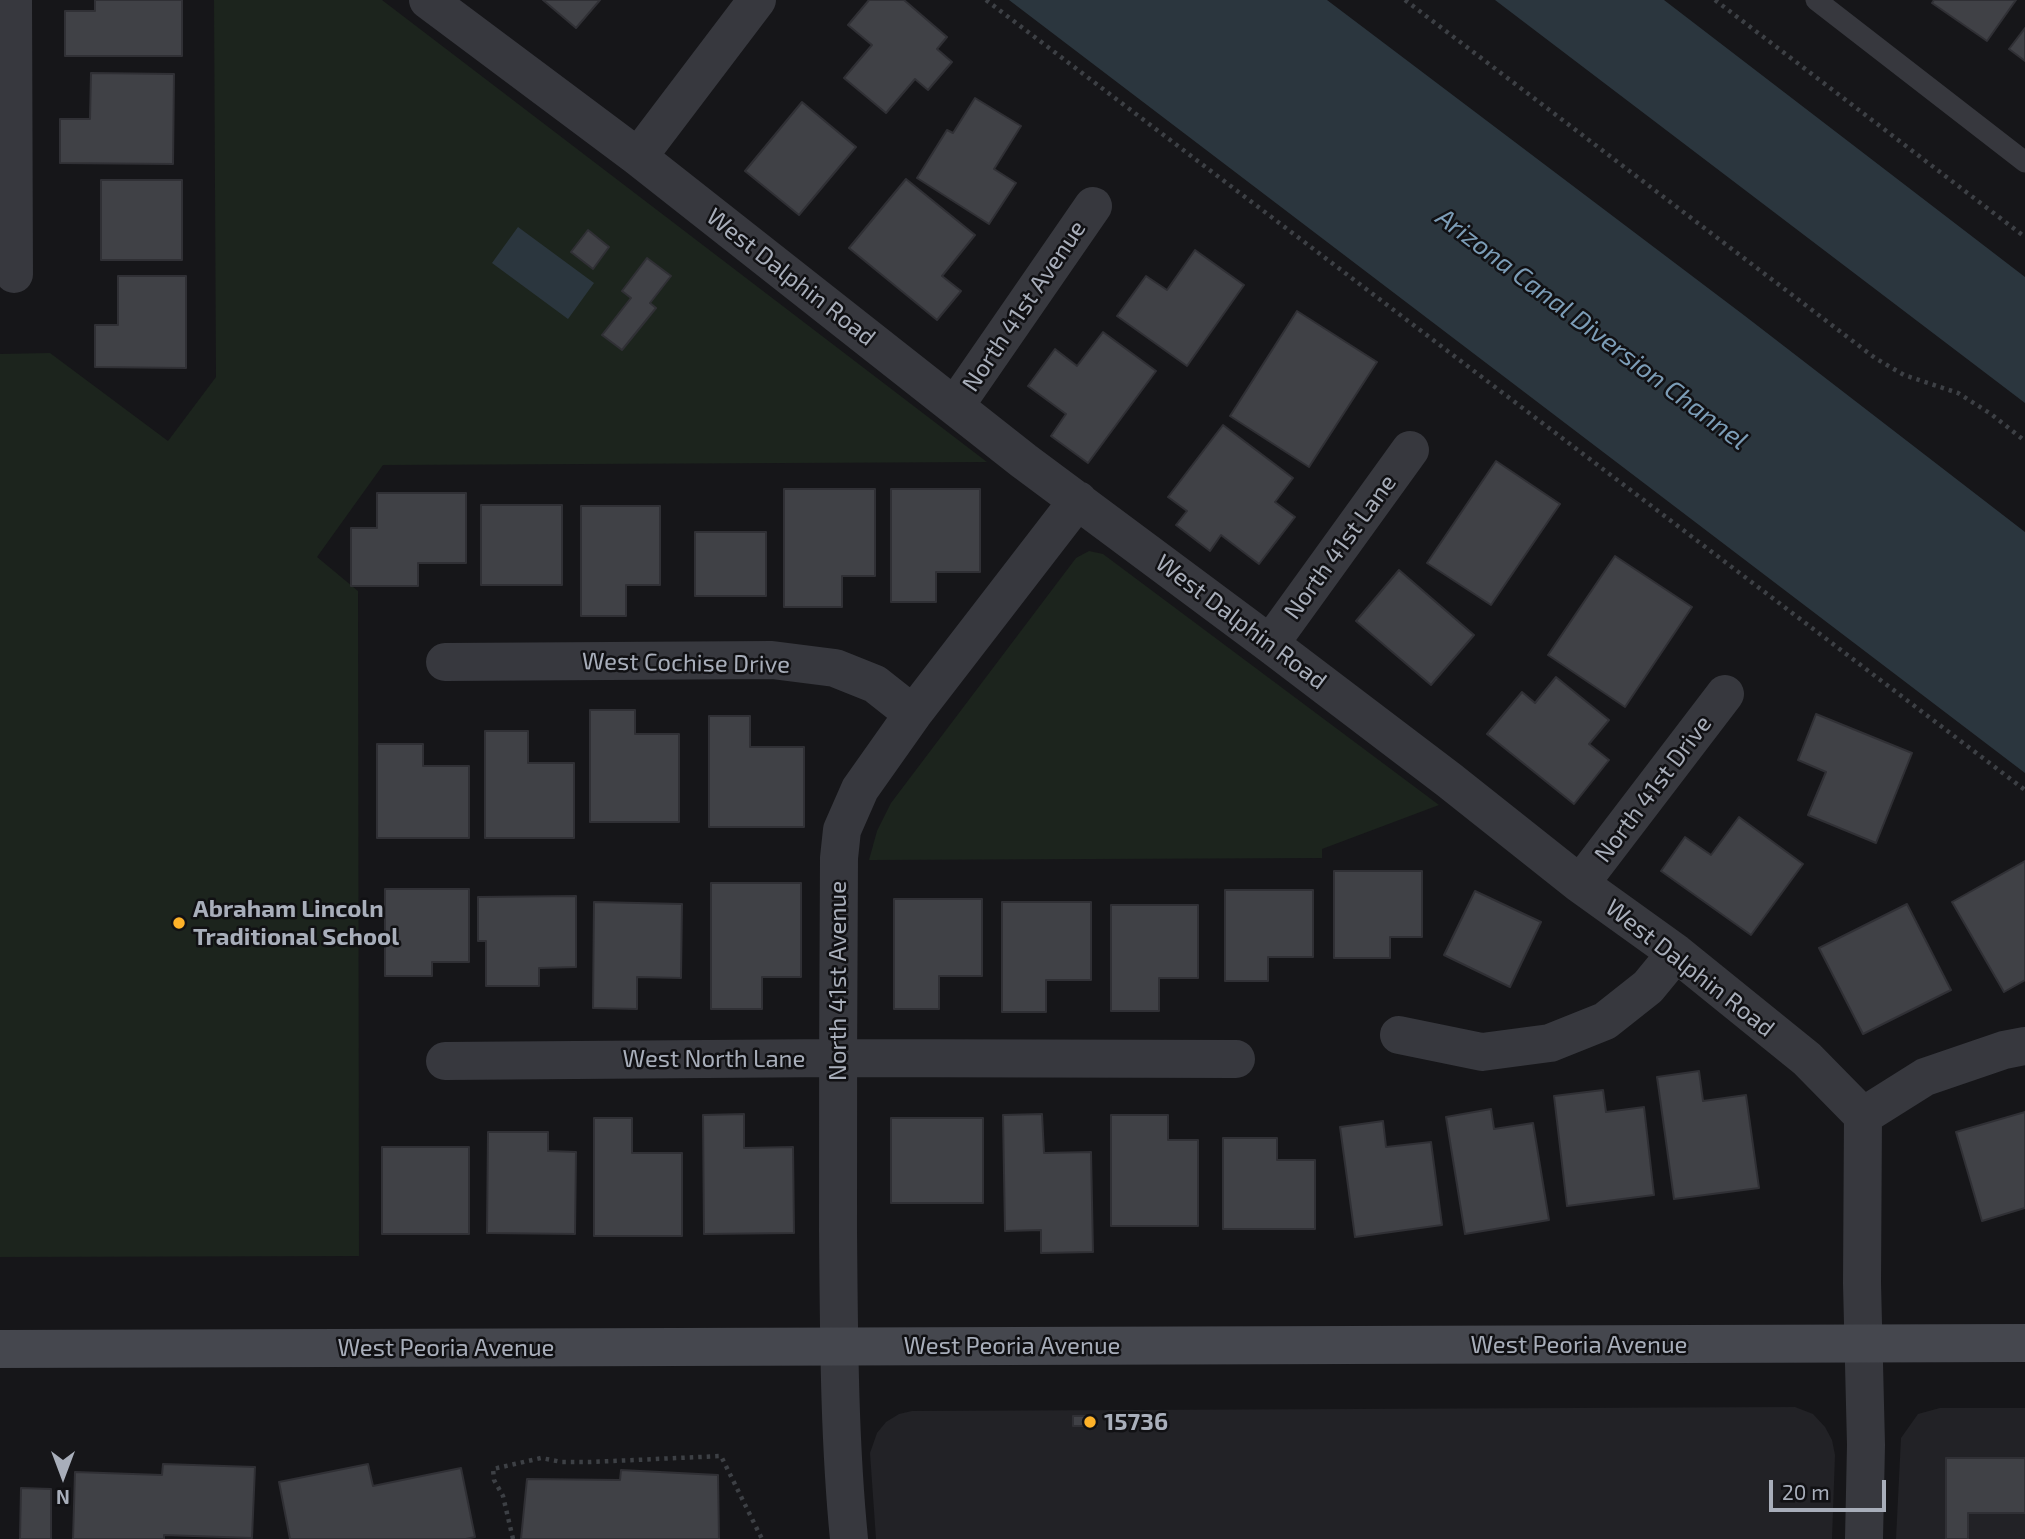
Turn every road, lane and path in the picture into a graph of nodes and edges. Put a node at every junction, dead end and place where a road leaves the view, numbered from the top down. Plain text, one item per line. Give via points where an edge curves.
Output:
1 (13, 0) edge
2 (428, 0) edge
3 (757, 0) edge
4 (986, 0) edge
5 (1405, 0) edge
6 (1715, 0) edge
7 (1816, 0) edge
8 (638, 157) junction
9 (2025, 162) edge
10 (1093, 205) dead end
11 (2025, 237) edge
12 (14, 274) dead end
13 (955, 407) junction
14 (2025, 441) edge
15 (1410, 450) dead end
16 (1078, 500) junction
17 (1270, 644) junction
18 (445, 662) dead end
19 (1725, 694) dead end
20 (913, 714) junction
21 (2025, 790) edge
22 (1580, 884) junction
23 (1676, 953) junction
24 (1399, 1035) dead end
25 (2025, 1046) edge
26 (837, 1058) junction
27 (1236, 1059) dead end
28 (445, 1061) dead end
29 (1863, 1116) junction
30 (2025, 1343) edge
31 (1864, 1344) junction
32 (839, 1346) junction
33 (0, 1349) edge
34 (513, 1539) edge
35 (762, 1539) edge
36 (849, 1539) edge
37 (1864, 1539) edge

1 - 12 street
2 - 8 street, West Dalphin Road
3 - 8 street
4 - 21 path
5 - 14 path via 1875,359 1903,375 1958,394
6 - 11 path
7 - 9 lane
8 - 13 street, West Dalphin Road
10 - 13 street, North 41st Avenue
13 - 16 street, West Dalphin Road
15 - 17 street, North 41st Lane
16 - 17 street, West Dalphin Road
16 - 20 street, North 41st Avenue
17 - 22 street, West Dalphin Road
18 - 20 street, West Cochise Drive via 772,660 835,668 875,684
19 - 22 street, North 41st Drive
20 - 26 street, North 41st Avenue via 860,789 842,830
22 - 23 street, West Dalphin Road
23 - 24 street via 1648,987 1605,1021 1550,1043 1482,1052
23 - 29 street, West Dalphin Road via 1807,1059
25 - 29 street via 1925,1077
26 - 27 street, West North Lane
26 - 28 street, West North Lane
26 - 32 street, North 41st Avenue
29 - 31 street
30 - 31 main road, West Peoria Avenue
31 - 32 main road, West Peoria Avenue
31 - 37 street
32 - 33 main road, West Peoria Avenue
32 - 36 street, North 41st Avenue
34 - 35 path via 493,1469 541,1458 591,1462 687,1456 721,1456

